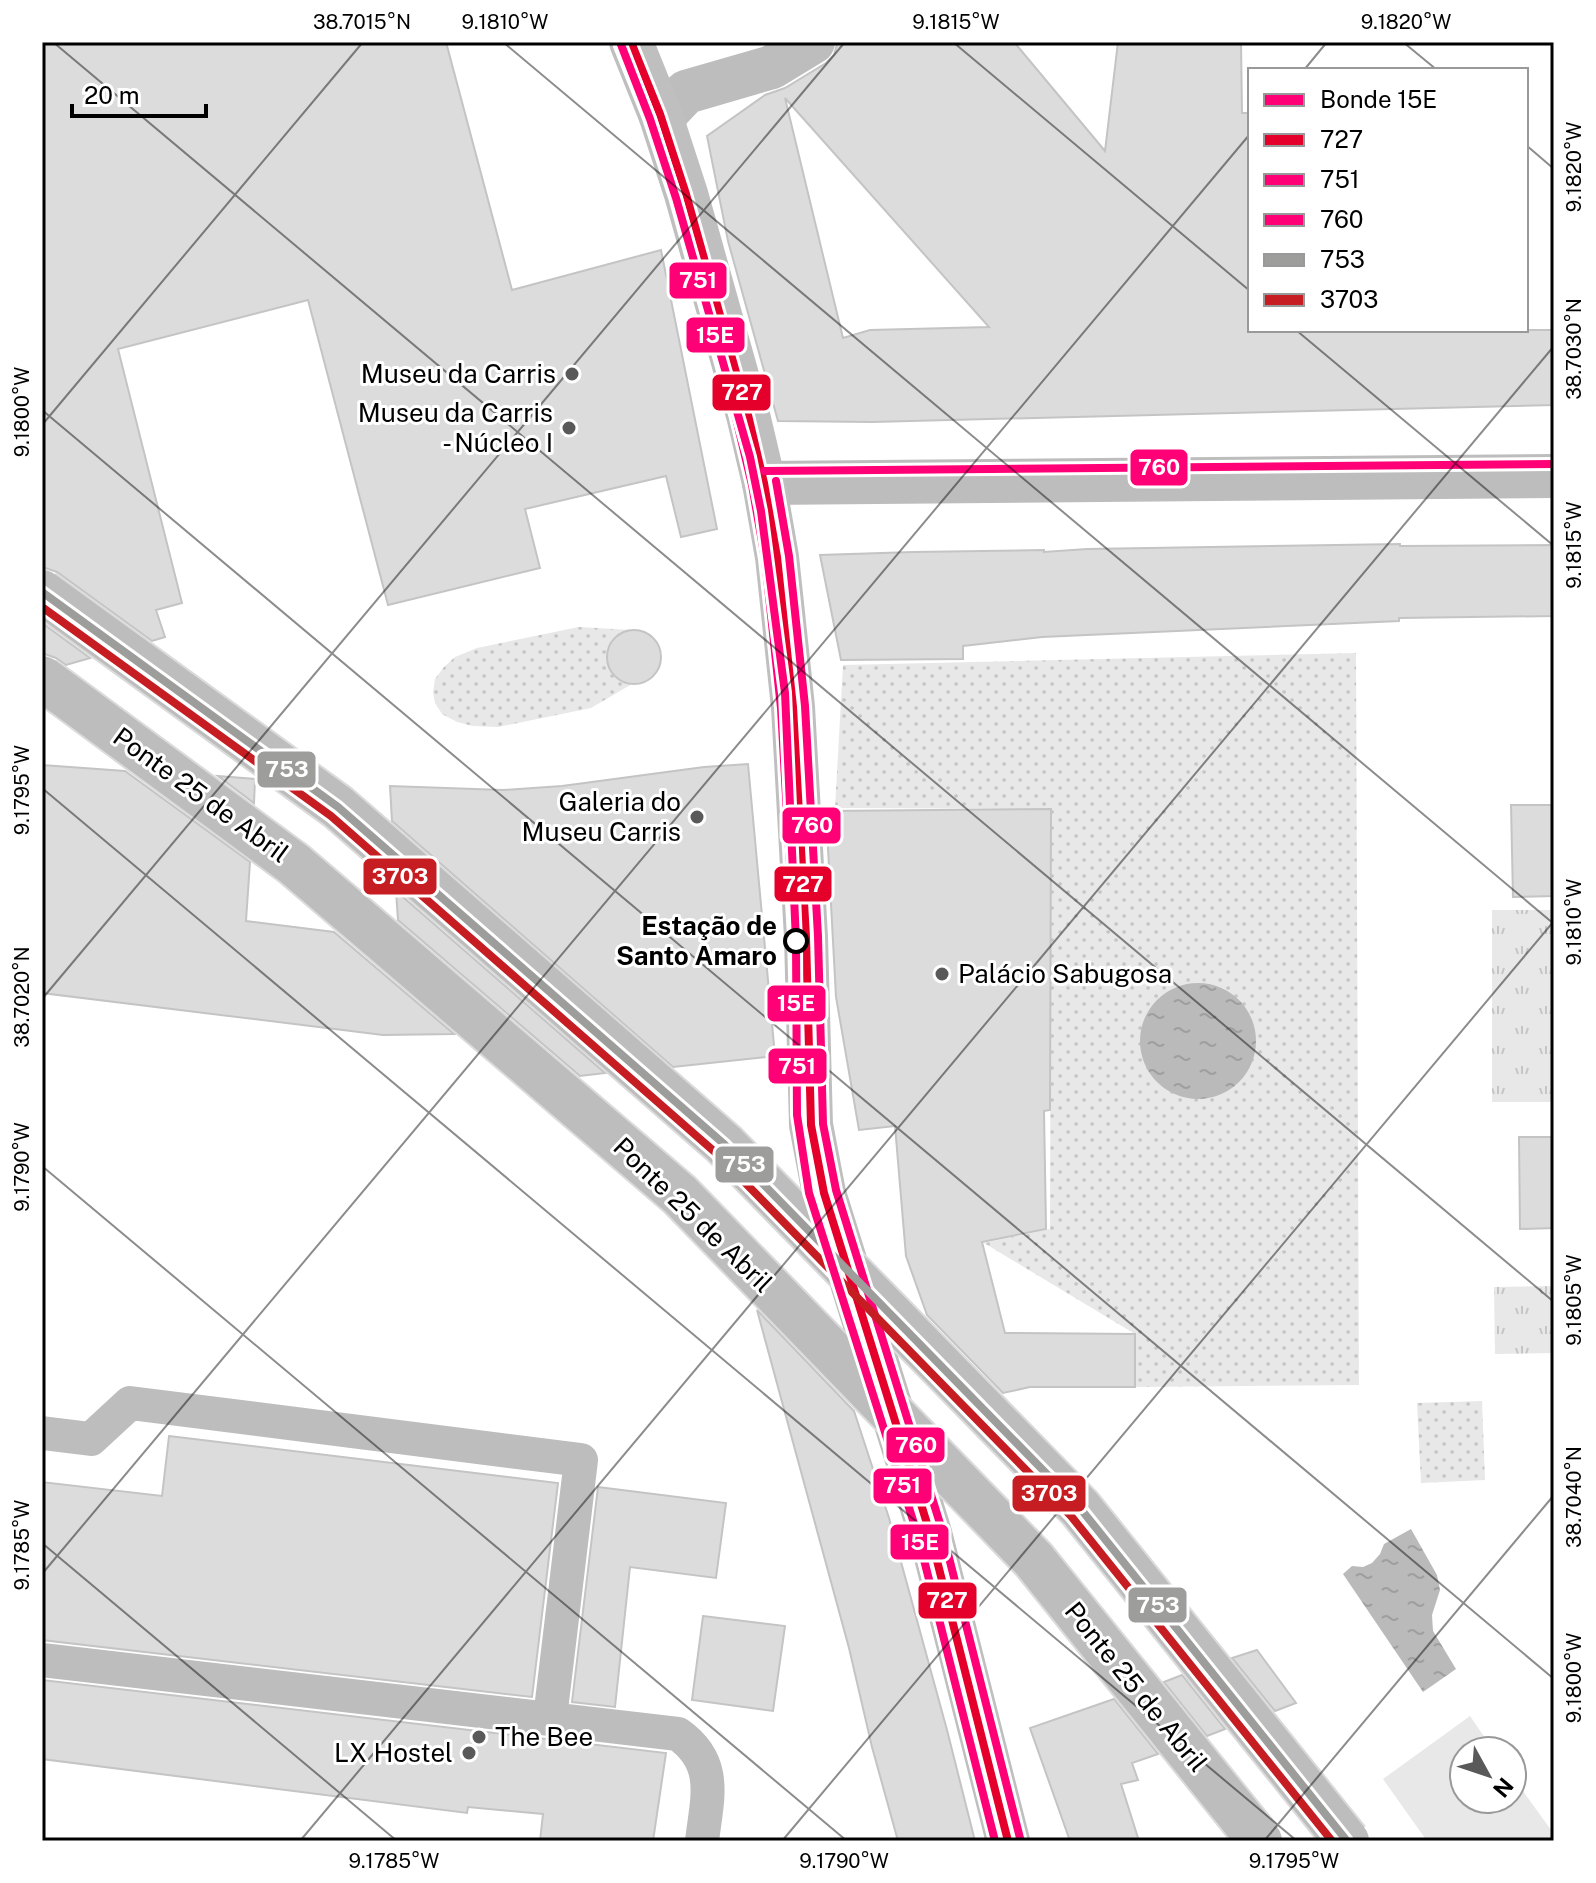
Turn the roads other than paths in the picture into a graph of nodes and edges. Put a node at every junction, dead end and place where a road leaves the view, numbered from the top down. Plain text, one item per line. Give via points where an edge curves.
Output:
1 (631, 42) edge
2 (813, 42) edge
3 (660, 114) junction
4 (1554, 476) edge
5 (764, 483) junction
6 (42, 592) edge
7 (42, 678) edge
8 (42, 1433) edge
9 (42, 1660) edge
10 (550, 1718) junction
11 (702, 1841) edge
12 (1008, 1841) edge
13 (1260, 1841) edge
14 (1347, 1841) edge

1 - 3 main road
2 - 3 main road via 772,67 686,92
3 - 5 main road
4 - 5 main road
5 - 12 main road via 793,707 811,1125 824,1193 930,1533
6 - 14 main road, bridge via 338,807 724,1144 1080,1508
7 - 13 main road, Ponte 25 de Abril, bridge via 294,864 680,1195 1034,1560
8 - 10 street via 91,1439 130,1403 581,1460
9 - 10 street
10 - 11 street via 684,1738 701,1757 708,1776

